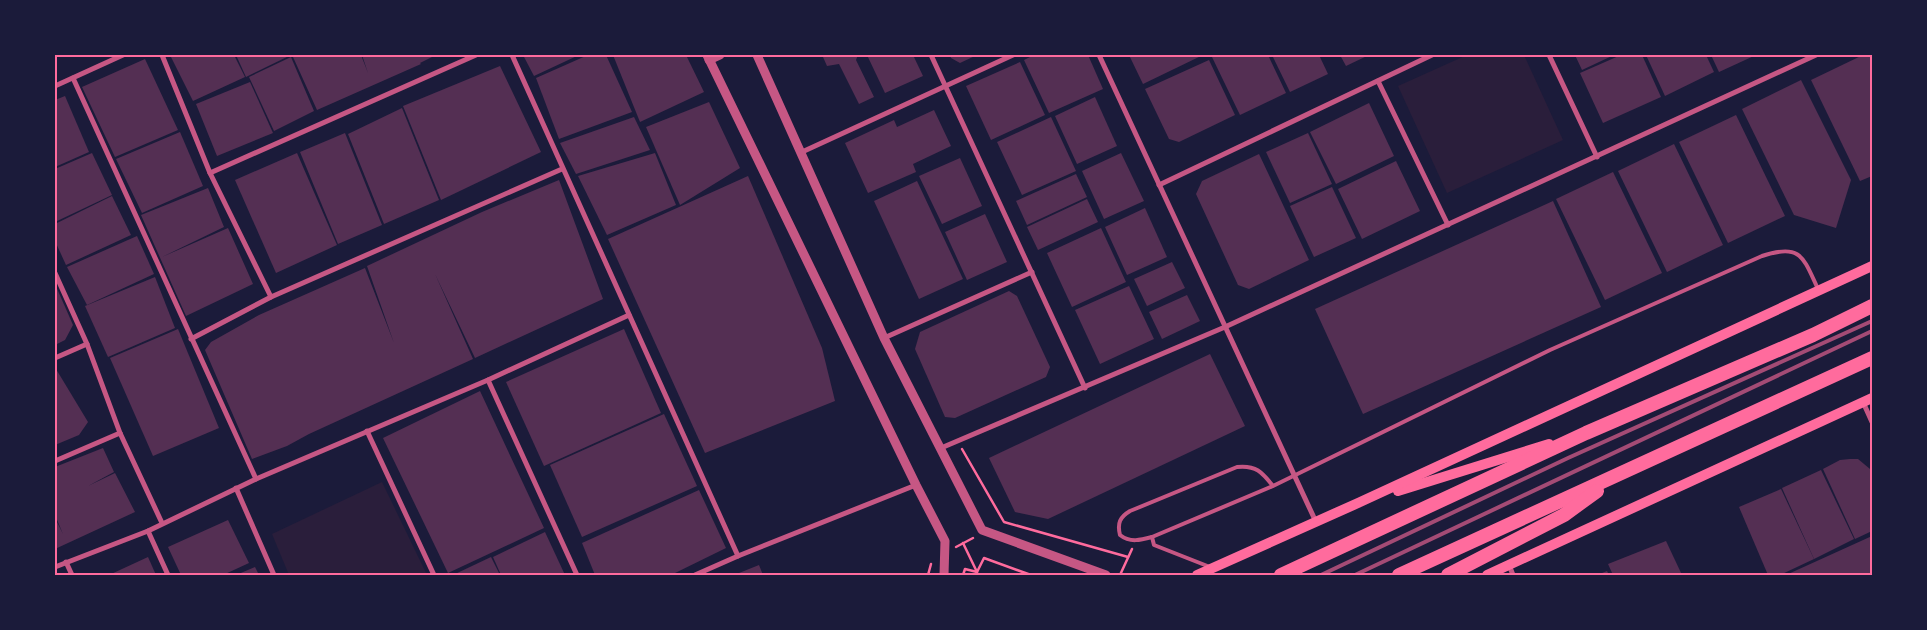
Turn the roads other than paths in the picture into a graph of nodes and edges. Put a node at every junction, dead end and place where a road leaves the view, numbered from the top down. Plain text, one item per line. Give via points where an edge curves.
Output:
1 (123, 55) edge
2 (162, 55) edge
3 (476, 55) edge
4 (512, 55) edge
5 (720, 55) edge
6 (758, 55) edge
7 (931, 55) edge
8 (1014, 55) edge
9 (1099, 55) edge
10 (1432, 55) edge
11 (1549, 55) edge
12 (1816, 55) edge
13 (708, 58) edge
14 (73, 78) junction
15 (1378, 81) junction
16 (946, 85) junction
17 (55, 86) edge
18 (802, 152) junction
19 (1597, 157) junction
20 (562, 169) junction
21 (210, 173) junction
22 (1159, 185) junction
23 (1448, 225) junction
24 (1872, 266) edge
25 (1032, 272) junction
26 (55, 273) edge
27 (1819, 292) junction
28 (271, 298) junction
29 (1872, 306) edge
30 (629, 315) junction
31 (1225, 327) junction
32 (884, 338) junction
33 (191, 339) junction
34 (86, 344) junction
35 (55, 358) edge
36 (1872, 358) edge
37 (488, 380) junction
38 (1085, 388) junction
39 (1867, 400) edge
40 (1872, 422) edge
41 (367, 431) junction
42 (120, 433) junction
43 (1586, 433) junction
44 (941, 448) junction
45 (55, 461) edge
46 (1620, 473) junction
47 (1294, 475) junction
48 (256, 479) junction
49 (916, 485) junction
50 (1273, 486) junction
51 (236, 488) junction
52 (1358, 504) junction
53 (1316, 522) junction
54 (162, 524) junction
55 (148, 531) junction
56 (1152, 537) junction
57 (738, 556) junction
58 (66, 562) junction
59 (55, 567) edge
60 (1212, 568) junction
61 (1511, 570) edge
62 (72, 575) edge
63 (168, 575) edge
64 (274, 575) edge
65 (434, 575) edge
66 (577, 575) edge
67 (696, 575) edge
68 (944, 575) edge
69 (1106, 575) edge
70 (1197, 575) edge
71 (1281, 575) edge
72 (1398, 575) edge
73 (1448, 575) edge
74 (1487, 575) edge

1 - 14 street
2 - 21 street
3 - 21 street
4 - 20 street
5 - 13 street
6 - 18 street
7 - 16 street
8 - 16 street
9 - 22 street
10 - 15 street
11 - 19 street
12 - 19 street
13 - 49 street
14 - 17 street
14 - 33 street
15 - 22 street
15 - 23 street
16 - 18 street
16 - 25 street
18 - 32 street
19 - 23 street
20 - 28 street
20 - 30 street
21 - 28 street
22 - 31 street
23 - 31 street
24 - 27 main road
25 - 32 street
25 - 38 street
26 - 34 street
27 - 47 lane via 1806,262 1797,253 1777,251 1550,350
27 - 52 main road
28 - 33 street
29 - 43 highway via 1813,335
30 - 37 street
30 - 57 street
31 - 38 street
31 - 47 street
32 - 44 street
33 - 48 street
34 - 35 street
34 - 42 street
36 - 46 highway
37 - 41 street
37 - 66 street
38 - 44 street
39 - 40 street
39 - 61 main road
41 - 48 street
41 - 65 street
42 - 45 street
42 - 54 street
43 - 52 main road
43 - 71 highway
44 - 69 street via 982,530
46 - 72 highway
46 - 73 highway via 1564,515
47 - 50 lane
47 - 53 street
48 - 51 street
49 - 57 street
49 - 68 street via 945,541
50 - 56 lane
50 - 56 lane via 1256,469 1236,467 1125,514 1119,523 1120,535 1128,540
51 - 54 street
51 - 64 street
52 - 53 main road
53 - 60 main road
54 - 55 street
55 - 58 street
55 - 63 street
56 - 60 lane via 1154,545
57 - 67 street
58 - 59 street
58 - 62 street
60 - 70 main road
61 - 74 main road

